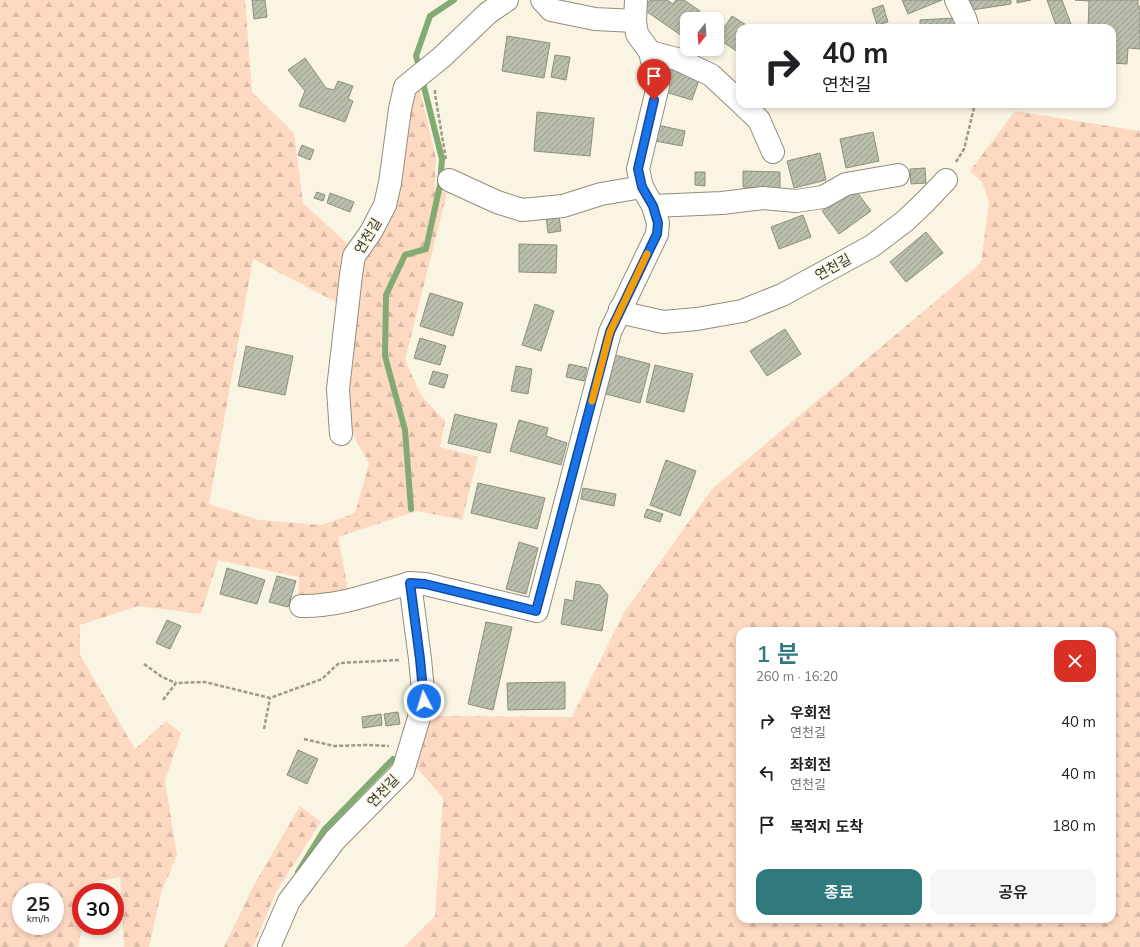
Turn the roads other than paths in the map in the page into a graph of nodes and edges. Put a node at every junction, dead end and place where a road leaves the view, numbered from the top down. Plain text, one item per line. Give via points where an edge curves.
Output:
1 (507, 0) edge
2 (542, 0) edge
3 (956, 0) edge
4 (635, 10) edge
5 (967, 24) edge
6 (650, 52) junction
7 (736, 98) edge
8 (746, 108) edge
9 (773, 152) dead end
10 (898, 175) dead end
11 (449, 180) road end
12 (946, 180) road end
13 (642, 187) junction
14 (653, 206) junction
15 (620, 310) junction
16 (341, 434) dead end
17 (410, 583) junction
18 (301, 606) dead end
19 (269, 947) edge

1 - 16 street, 연천길 via 488,13 442,57 405,87 385,205 371,232 354,256 338,388
2 - 4 street via 551,10 595,19
3 - 5 street
4 - 6 street via 637,34
6 - 7 street via 677,59 711,76
6 - 13 street via 658,86 638,169
8 - 9 street via 759,120
10 - 14 street via 846,184 822,197 796,201 763,198 722,203
11 - 13 street via 497,202 522,210 564,206 601,194
12 - 15 street, 연천길 via 905,221 872,246 782,295 756,306 712,317 663,322
13 - 14 street
14 - 15 street via 658,223 657,234
15 - 17 street via 610,332 536,611 425,584
17 - 18 street via 319,606
17 - 19 street, 연천길 via 424,701 403,771 334,840 289,901

